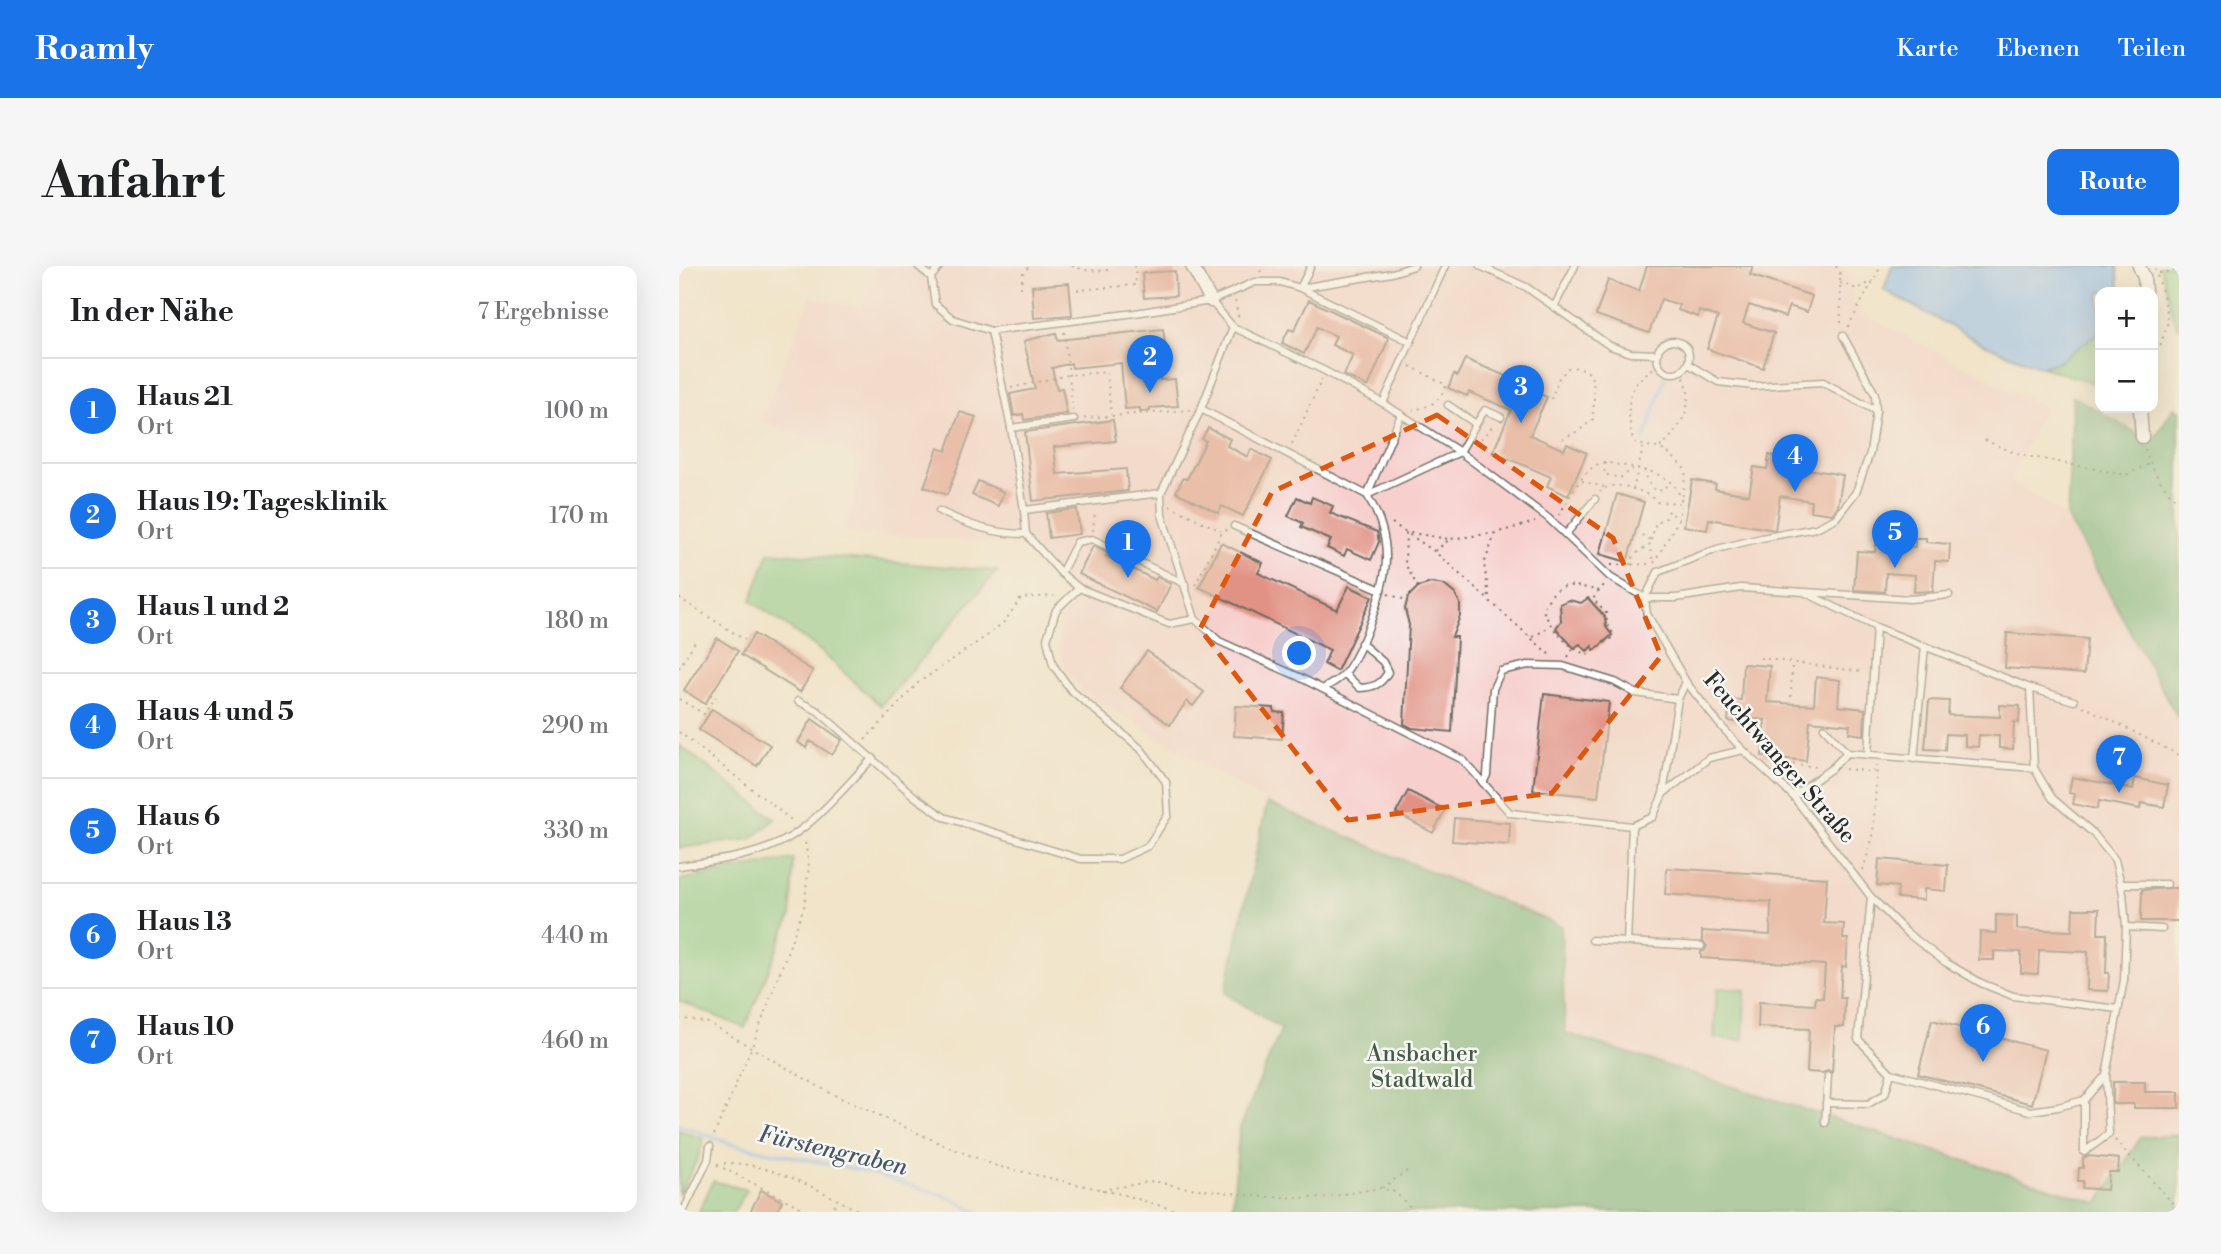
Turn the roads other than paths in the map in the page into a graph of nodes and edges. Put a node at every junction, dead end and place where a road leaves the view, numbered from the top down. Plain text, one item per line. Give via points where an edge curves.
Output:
1 (918, 266) edge
2 (940, 266) edge
3 (1192, 266) edge
4 (1311, 266) edge
5 (1414, 266) edge
6 (1445, 266) edge
7 (1480, 266) edge
8 (1576, 266) edge
9 (2139, 266) edge
10 (931, 277) junction
11 (2145, 287) edge
12 (1300, 288) junction
13 (1211, 301) junction
14 (1555, 305) junction
15 (1233, 327) junction
16 (991, 331) junction
17 (1843, 337) road end
18 (1411, 342) junction
19 (1658, 354) junction
20 (1688, 364) junction
21 (1383, 403) junction
22 (1448, 405) dead end
23 (1201, 409) junction
24 (1876, 411) junction
25 (2140, 413) edge
26 (1403, 416) junction
27 (1501, 417) road end
28 (1074, 419) road end
29 (1476, 424) junction
30 (1011, 428) junction
31 (2142, 437) road end
32 (1460, 452) junction
33 (1161, 493) junction
34 (1367, 495) junction
35 (1595, 499) road end
36 (1024, 510) junction
37 (939, 512) dead end
38 (1234, 526) road end
39 (1026, 534) junction
40 (1566, 534) junction
41 (1061, 573) junction
42 (1185, 584) junction
43 (1079, 588) junction
44 (1383, 592) junction
45 (1804, 592) junction
46 (1949, 595) dead end
47 (1645, 598) junction
48 (1195, 619) junction
49 (1876, 627) junction
50 (1361, 643) junction
51 (1925, 646) junction
52 (1345, 674) junction
53 (1686, 682) junction
54 (2030, 688) junction
55 (1323, 689) junction
56 (1678, 699) junction
57 (798, 701) dead end
58 (2074, 701) road end
59 (1823, 728) dead end
60 (1743, 750) junction
61 (1847, 753) junction
62 (1868, 755) junction
63 (873, 758) junction
64 (1914, 759) junction
65 (2034, 768) junction
66 (1483, 783) junction
67 (1663, 794) junction
68 (1793, 796) junction
69 (1632, 826) junction
70 (679, 866) edge
71 (2120, 884) junction
72 (2167, 884) dead end
73 (1871, 897) junction
74 (2126, 927) junction
75 (2162, 929) dead end
76 (1592, 940) dead end
77 (1627, 942) junction
78 (1701, 946) dead end
79 (2118, 1009) junction
80 (1891, 1073) junction
81 (2106, 1075) junction
82 (1828, 1076) dead end
83 (2084, 1100) junction
84 (1826, 1102) junction
85 (1825, 1123) dead end
86 (710, 1146) dead end
87 (683, 1212) edge

1 - 10 lane
2 - 10 lane
3 - 13 street
4 - 12 lane
5 - 12 lane
6 - 18 lane
7 - 14 lane
8 - 14 lane
9 - 11 street
10 - 16 lane via 935,304 953,319
12 - 13 lane via 1255,282
12 - 18 lane
13 - 15 lane
13 - 16 lane
14 - 19 lane via 1610,346
15 - 21 lane
15 - 23 lane
16 - 30 lane
17 - 24 lane via 1875,394
18 - 21 lane
19 - 20 lane via 1660,365 1670,373 1680,372
19 - 20 lane via 1665,344 1678,342 1688,351
20 - 24 lane via 1718,382 1754,386 1822,382
21 - 26 lane
22 - 29 lane
23 - 33 lane
23 - 34 lane
24 - 47 lane via 1870,453 1856,492 1836,518 1816,528 1761,538 1683,561 1658,572
25 - 31 street
26 - 32 lane
26 - 34 lane
27 - 29 lane via 1485,410
28 - 30 lane
29 - 32 lane
30 - 36 lane
32 - 34 lane
32 - 40 lane
33 - 36 lane
33 - 42 lane via 1162,515
34 - 44 lane via 1379,515 1386,557
35 - 40 lane
36 - 39 lane
37 - 39 lane via 973,527
38 - 44 lane
39 - 41 lane
40 - 47 lane via 1610,577
41 - 42 lane via 1077,542 1092,539
41 - 43 lane
42 - 48 lane
43 - 48 lane via 1170,624
43 - 63 lane via 1056,610 1047,639 1053,666 1071,690 1141,749 1166,782 1168,815 1148,846 1120,859 1081,859 944,817
44 - 50 lane
45 - 46 lane via 1910,599
45 - 47 lane via 1741,588
45 - 49 lane
47 - 53 lane, Feuchtwanger Straße via 1647,614
48 - 55 lane via 1219,641
49 - 51 lane
49 - 62 lane
50 - 52 lane
50 - 52 lane via 1388,672 1374,687 1360,688
51 - 54 lane
51 - 64 lane
52 - 55 lane
53 - 56 lane
53 - 60 lane, Feuchtwanger Straße
54 - 58 lane
54 - 65 lane
55 - 66 lane via 1463,760
56 - 66 lane via 1635,693 1563,666 1528,665 1501,671 1493,689
56 - 67 lane
57 - 63 lane via 818,711
59 - 61 lane
60 - 67 lane via 1709,758
60 - 68 lane, Feuchtwanger Straße
61 - 62 lane
61 - 68 lane
62 - 64 lane
63 - 70 lane via 803,829 769,848
64 - 65 lane
65 - 71 lane via 2052,798 2093,833 2115,860
66 - 69 lane via 1510,813
67 - 69 lane via 1653,817
68 - 73 lane, Feuchtwanger Straße
69 - 77 lane
71 - 72 lane
71 - 74 lane
73 - 79 lane, Feuchtwanger Straße via 1906,932 1981,983 2013,996
73 - 80 lane via 1858,1039
74 - 75 lane
74 - 79 lane
76 - 77 lane
77 - 78 lane
79 - 81 lane
80 - 83 lane via 2031,1111
80 - 84 lane via 1885,1094 1868,1104
81 - 83 lane
81 - 83 lane via 2109,1134 2084,1152
82 - 84 lane
84 - 85 lane
86 - 87 lane

